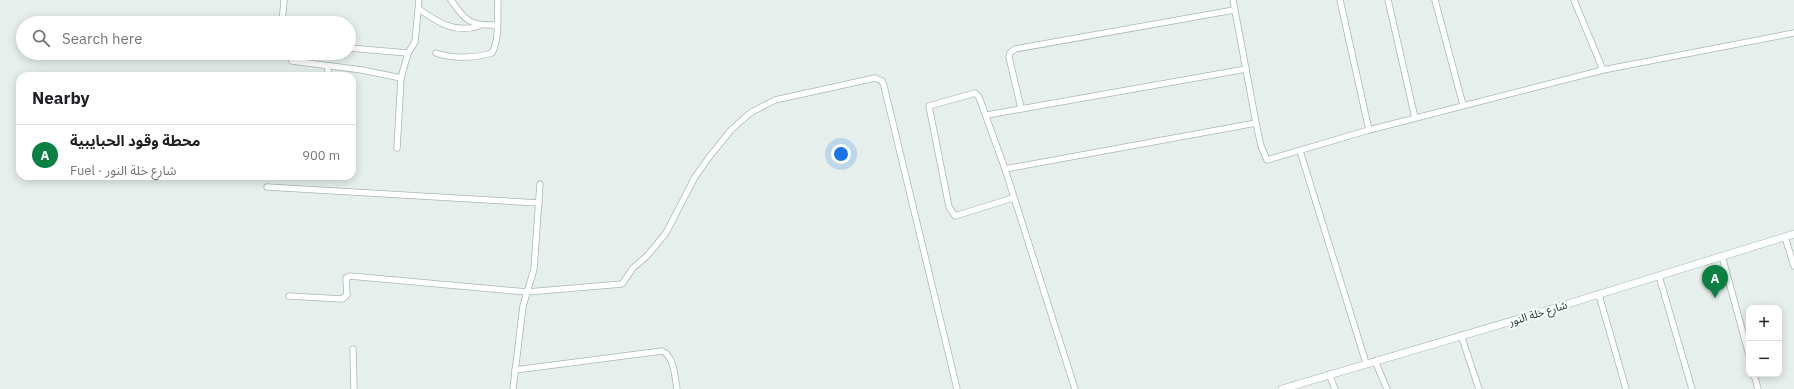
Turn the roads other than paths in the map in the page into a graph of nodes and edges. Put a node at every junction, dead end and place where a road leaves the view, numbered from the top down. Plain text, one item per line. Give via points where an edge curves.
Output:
1 (284, 0) edge
2 (419, 0) edge
3 (451, 0) edge
4 (498, 0) edge
5 (1232, 0) edge
6 (1340, 0) edge
7 (1388, 0) edge
8 (1435, 0) edge
9 (1574, 0) edge
10 (419, 9) junction
11 (1234, 10) junction
12 (283, 16) edge
13 (496, 25) junction
14 (479, 26) junction
15 (1794, 33) edge
16 (356, 49) edge
17 (408, 53) junction
18 (436, 53) dead end
19 (292, 61) dead end
20 (328, 66) junction
21 (1246, 69) junction
22 (1603, 70) junction
23 (328, 72) edge
24 (401, 78) junction
25 (1463, 106) junction
26 (1021, 108) junction
27 (987, 115) junction
28 (1415, 118) junction
29 (1256, 123) junction
30 (1369, 130) junction
31 (397, 148) dead end
32 (1300, 151) junction
33 (1005, 169) junction
34 (540, 184) dead end
35 (267, 187) dead end
36 (1013, 198) junction
37 (539, 204) junction
38 (1794, 234) edge
39 (1785, 237) junction
40 (1722, 256) junction
41 (1794, 266) edge
42 (1659, 276) junction
43 (527, 292) junction
44 (1599, 295) junction
45 (289, 296) dead end
46 (1461, 335) junction
47 (1746, 344) edge
48 (353, 350) dead end
49 (1375, 361) junction
50 (1366, 363) junction
51 (515, 370) junction
52 (1329, 374) junction
53 (1755, 377) edge
54 (354, 389) edge
55 (513, 389) edge
56 (677, 389) edge
57 (957, 389) edge
58 (1075, 389) edge
59 (1282, 389) edge
60 (1335, 389) edge
61 (1387, 389) edge
62 (1479, 389) edge
63 (1626, 389) edge
64 (1692, 389) edge
65 (1758, 389) edge

1 - 12 street
2 - 10 street
3 - 14 street via 463,17
4 - 13 street
5 - 11 street
6 - 30 street
7 - 28 street
8 - 25 street
9 - 22 street
10 - 14 street via 439,23 454,28
10 - 17 street via 415,42
11 - 21 street
11 - 26 street via 1015,50 1009,57
13 - 14 street
13 - 18 street via 496,46 492,53 444,56
15 - 22 street
16 - 17 street
17 - 24 street
19 - 20 street
20 - 23 street
20 - 24 street
21 - 26 street
21 - 29 street
22 - 25 street
24 - 31 street
25 - 28 street
26 - 27 street
27 - 33 street
27 - 36 street via 975,93 929,106 949,207 955,216
28 - 30 street
29 - 32 street via 1267,160
29 - 33 street
30 - 32 street
32 - 50 street
33 - 36 street
34 - 37 street
35 - 37 street
36 - 58 street
37 - 43 street via 534,270
38 - 39 street, شارع خلة النور
39 - 40 street, شارع خلة النور
39 - 41 street
40 - 42 street, شارع خلة النور
40 - 47 street
42 - 44 street, شارع خلة النور
42 - 64 street
43 - 45 street via 350,276 346,278 347,295 342,299
43 - 51 street
43 - 57 street via 622,284 633,268 666,233 695,177 710,156 731,130 750,113 775,100 875,78 882,81 884,86
44 - 46 street, شارع خلة النور
44 - 63 street
46 - 49 street, شارع خلة النور
46 - 62 street
48 - 54 street
49 - 50 street, شارع خلة النور
49 - 61 street
50 - 52 street, شارع خلة النور
51 - 55 street
51 - 56 street via 662,351 670,357
52 - 59 street, شارع خلة النور
52 - 60 street
53 - 65 street

